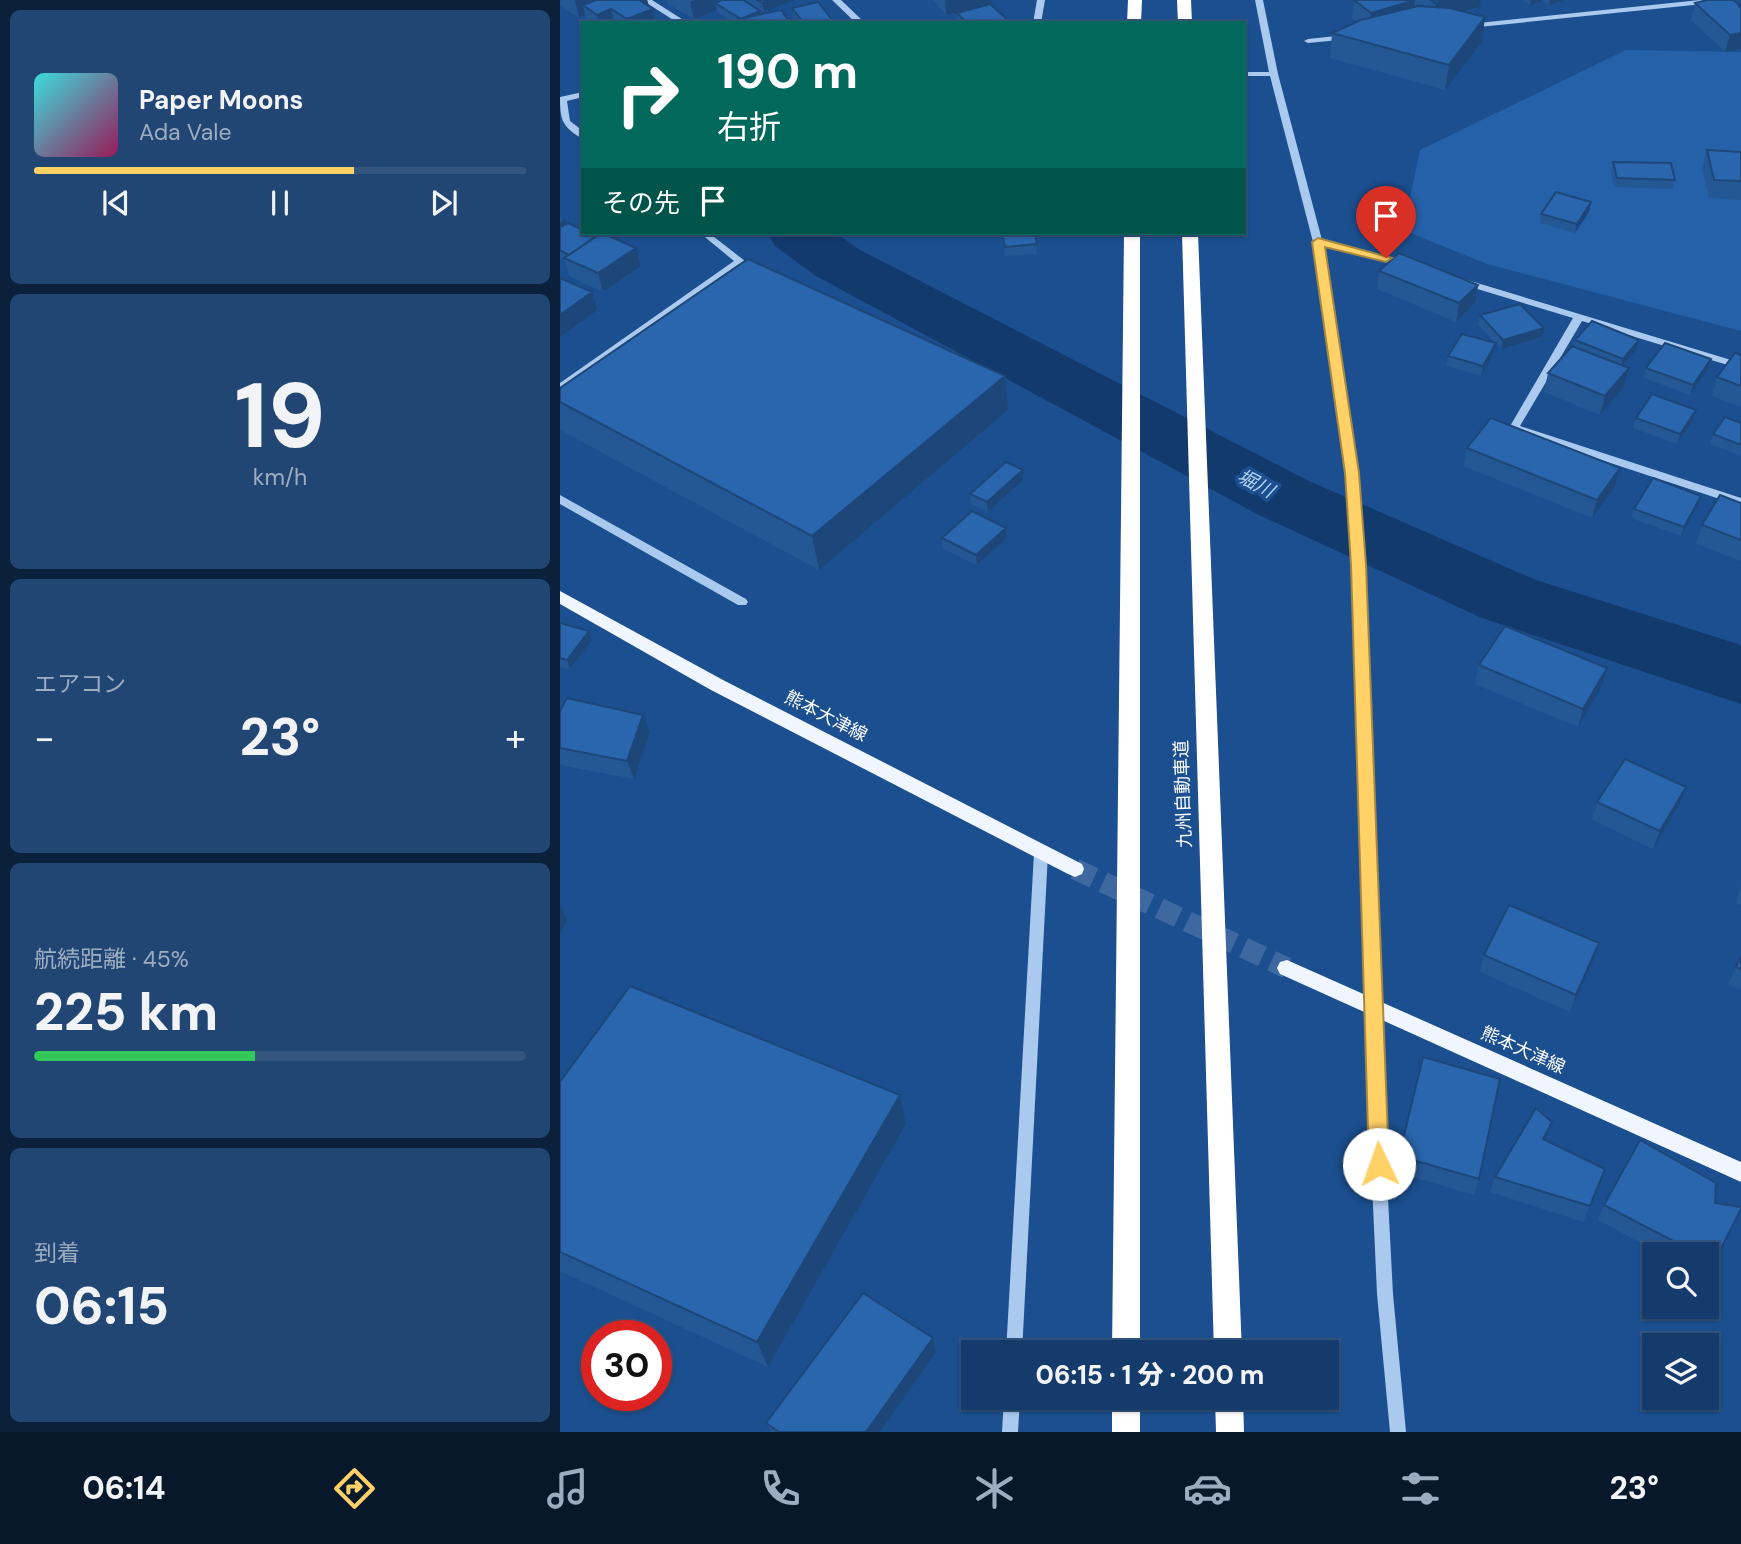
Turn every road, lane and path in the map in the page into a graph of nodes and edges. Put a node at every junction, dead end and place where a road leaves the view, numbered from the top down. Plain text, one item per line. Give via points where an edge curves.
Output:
1 (646, 0) edge
2 (836, 0) edge
3 (1041, 0) edge
4 (1135, 0) edge
5 (1184, 0) edge
6 (1259, 0) edge
7 (1723, 0) edge
8 (681, 21) edge
9 (859, 21) edge
10 (1037, 21) edge
11 (1134, 21) edge
12 (1185, 21) edge
13 (1453, 27) edge
14 (1361, 36) edge
15 (1308, 41) dead end
16 (1246, 74) edge
17 (1273, 74) junction
18 (580, 95) edge
19 (561, 100) edge
20 (581, 134) edge
21 (707, 235) edge
22 (1132, 235) edge
23 (1190, 235) edge
24 (1318, 242) junction
25 (1413, 266) edge
26 (1451, 278) edge
27 (1579, 317) junction
28 (1741, 366) edge
29 (560, 388) edge
30 (560, 499) edge
31 (1741, 502) edge
32 (1359, 565) joint
33 (560, 597) edge
34 (742, 602) dead end
35 (1041, 853) junction
36 (1075, 869) tunnel mouth
37 (1287, 968) tunnel mouth
38 (1371, 1007) junction
39 (1741, 1172) edge
40 (1015, 1340) edge
41 (1126, 1340) edge
42 (1227, 1340) edge
43 (1011, 1410) edge
44 (1126, 1410) edge
45 (1229, 1410) edge
46 (1010, 1432) edge
47 (1125, 1432) edge
48 (1230, 1432) edge
49 (1398, 1432) edge

1 - 8 street
2 - 9 street
3 - 10 street
4 - 11 highway
5 - 12 highway
6 - 17 street
7 - 13 street
14 - 15 street
16 - 17 street
17 - 24 street
18 - 19 street
19 - 20 street via 566,122
21 - 29 street via 740,261
22 - 41 highway
23 - 42 highway, 九州自動車道
24 - 25 street
24 - 32 street via 1352,473
26 - 27 street
27 - 28 street
27 - 31 street via 1514,428
30 - 34 street
32 - 38 street
33 - 35 main road, 熊本大津線 via 717,685
35 - 36 main road, 熊本大津線
35 - 40 street
37 - 38 main road, 熊本大津線
38 - 39 main road, 熊本大津線
38 - 49 street via 1385,1294
43 - 46 street
44 - 47 highway
45 - 48 highway

